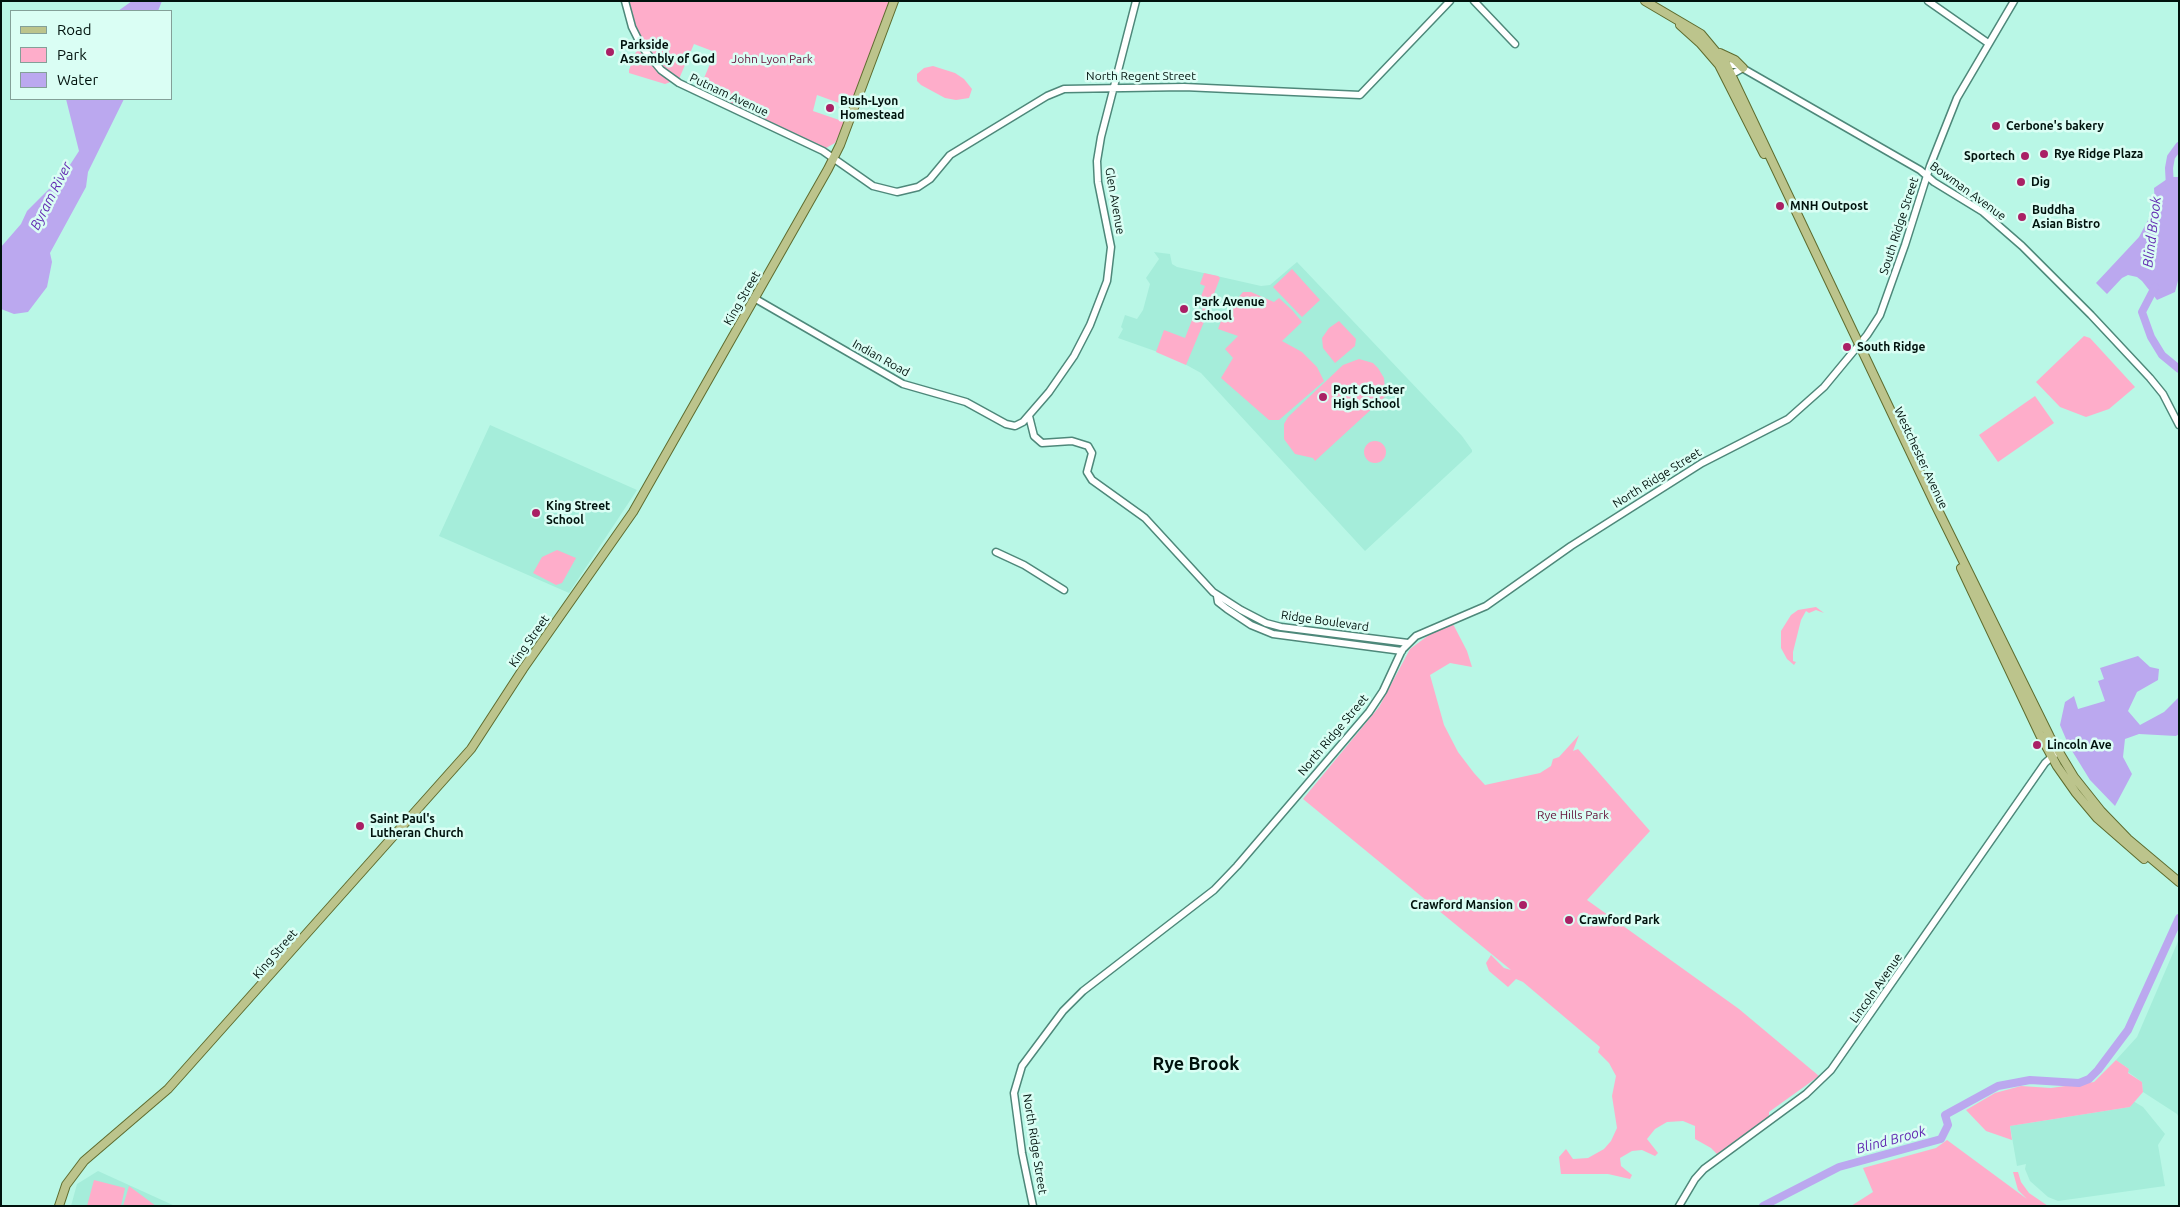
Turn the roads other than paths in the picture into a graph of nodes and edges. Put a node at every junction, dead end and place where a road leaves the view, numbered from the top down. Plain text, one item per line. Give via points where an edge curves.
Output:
1 (625, 1) edge
2 (894, 1) edge
3 (1136, 1) edge
4 (1450, 1) edge
5 (1474, 1) edge
6 (1645, 1) edge
7 (1928, 1) edge
8 (2014, 1) edge
9 (1671, 17) junction
10 (1988, 43) junction
11 (1515, 44) dead end
12 (1718, 52) junction
13 (1743, 68) junction
14 (1728, 71) junction
15 (1114, 88) junction
16 (833, 157) junction
17 (1927, 176) junction
18 (754, 298) junction
19 (1858, 347) junction
20 (1029, 416) junction
21 (2179, 425) edge
22 (996, 552) dead end
23 (1064, 590) dead end
24 (1217, 596) junction
25 (1408, 643) junction
26 (1402, 651) junction
27 (2055, 754) junction
28 (2179, 882) edge
29 (2179, 888) edge
30 (59, 1206) edge
31 (1033, 1206) edge
32 (1679, 1206) edge

1 - 16 street, Putnam Avenue via 639,42 669,76 688,89
2 - 16 main road, King Street
3 - 15 street, Glen Avenue
4 - 15 street, North Regent Street via 1360,96 1220,88
5 - 11 street
6 - 9 main road, Westchester Avenue
7 - 10 street
8 - 10 street, South Ridge Street
9 - 12 main road, Westchester Avenue via 1701,34
9 - 14 main road, Westchester Avenue
10 - 17 street, South Ridge Street via 1956,98
12 - 13 main road
12 - 14 main road, Westchester Avenue
13 - 14 street via 1735,64
13 - 17 street, Bowman Avenue
14 - 19 main road, Westchester Avenue
15 - 16 street, North Regent Street via 1064,89 1053,93 950,155 930,179 906,191 873,186
15 - 20 street, Glen Avenue via 1097,161 1111,247 1107,281 1074,356
16 - 18 main road, King Street
17 - 19 street, South Ridge Street via 1889,293 1880,315
17 - 21 street, Bowman Avenue via 1988,216 2091,314 2158,387
18 - 20 street, Indian Road via 903,384 966,402 1012,426 1019,425
18 - 30 main road, King Street via 633,512 468,752 168,1089 84,1162 66,1185
19 - 25 street, North Ridge Street via 1824,387 1788,419 1695,468 1570,546 1486,606 1425,631
19 - 27 main road, Westchester Avenue
20 - 24 street, Ridge Boulevard via 1036,439 1042,443 1072,441 1088,446 1092,453 1088,475 1153,526
22 - 23 street
24 - 25 street, Ridge Boulevard via 1254,618 1281,627
24 - 26 street, Ridge Boulevard via 1218,602 1227,609 1251,625 1273,634
25 - 26 street, North Ridge Street
26 - 31 street, North Ridge Street via 1369,712 1237,866 1214,890 1072,1001 1022,1066 1014,1103
27 - 28 main road, Westchester Avenue via 2110,821
27 - 29 main road, Westchester Avenue via 2076,793 2098,818
27 - 32 street, Lincoln Avenue via 2045,763 1831,1070 1806,1094 1704,1170

